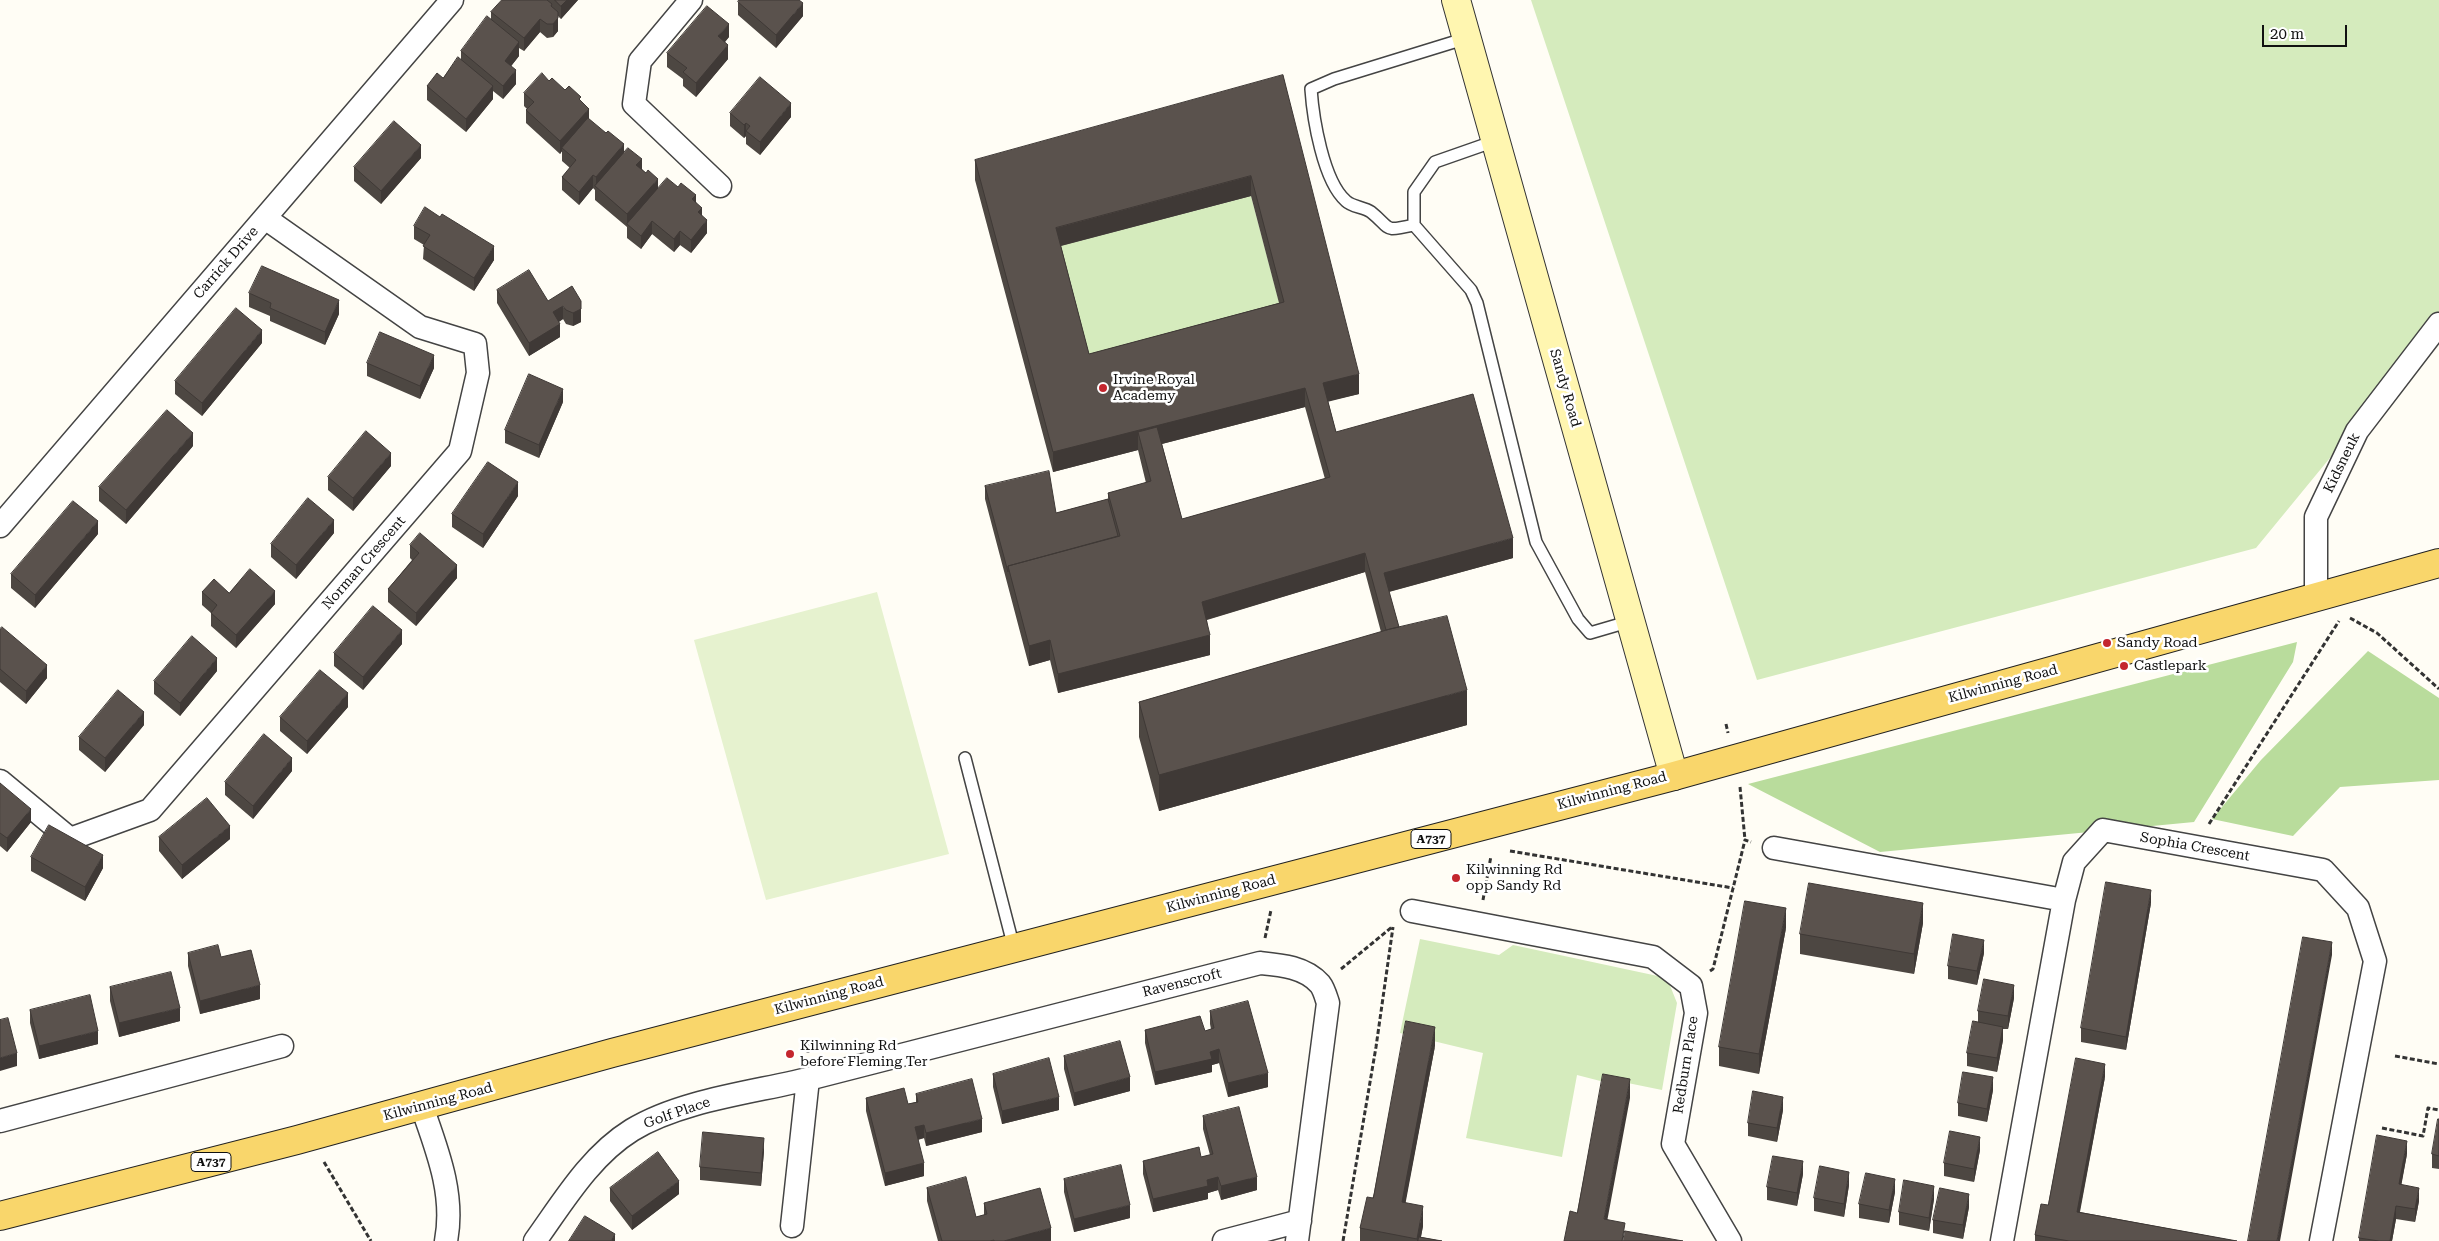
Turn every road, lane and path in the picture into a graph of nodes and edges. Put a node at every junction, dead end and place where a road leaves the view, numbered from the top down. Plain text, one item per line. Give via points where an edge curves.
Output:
1 (452, 0) edge
2 (690, 0) edge
3 (1456, 0) edge
4 (1467, 38) junction
5 (1496, 141) junction
6 (720, 186) dead end
7 (265, 218) junction
8 (1414, 225) junction
9 (2439, 324) edge
10 (0, 526) edge
11 (2439, 563) edge
12 (2316, 598) junction
13 (2349, 618) dead end
14 (2339, 620) dead end
15 (1630, 621) junction
16 (2439, 690) edge
17 (965, 758) dead end
18 (1674, 776) junction
19 (1740, 779) dead end
20 (0, 781) edge
21 (1745, 840) junction
22 (2195, 846) junction
23 (1774, 848) joint
24 (1510, 851) dead end
25 (1491, 856) dead end
26 (1266, 882) junction
27 (1733, 888) junction
28 (2064, 900) junction
29 (1412, 911) dead end
30 (1479, 924) junction
31 (1014, 948) junction
32 (1260, 963) junction
33 (1321, 985) junction
34 (1691, 986) junction
35 (282, 1046) dead end
36 (2395, 1056) dead end
37 (2439, 1064) edge
38 (808, 1079) junction
39 (422, 1107) junction
40 (2439, 1110) edge
41 (0, 1121) edge
42 (2382, 1128) dead end
43 (309, 1137) junction
44 (0, 1216) edge
45 (792, 1226) dead end
46 (1299, 1231) edge
47 (370, 1241) edge
48 (446, 1241) edge
49 (535, 1241) edge
50 (1224, 1241) edge
51 (1342, 1241) edge
52 (1730, 1241) edge
53 (2002, 1241) edge
54 (2321, 1241) edge

1 - 7 street, Carrick Drive
2 - 6 street via 640,61 634,104
3 - 4 main road, Sandy Road
4 - 5 main road, Sandy Road
4 - 8 lane via 1311,89 1313,117 1329,175 1346,202 1370,211 1383,226 1393,229
5 - 8 lane via 1435,162 1414,192
5 - 15 main road, Sandy Road
7 - 10 street, Carrick Drive
7 - 20 street, Norman Crescent via 420,327 475,344 478,373 460,451 150,810 70,839
8 - 15 lane via 1471,290 1478,303 1536,542 1554,576 1578,619 1590,633
9 - 12 street, Kidsneuk via 2356,431 2316,517
11 - 12 main road, Kilwinning Road / A737
12 - 18 main road, Kilwinning Road / A737
13 - 16 path via 2377,633
14 - 22 path
15 - 18 main road, Sandy Road
17 - 31 lane
18 - 26 main road, Kilwinning Road / A737
19 - 21 path
21 - 23 path
21 - 27 path
22 - 28 street, Sophia Crescent via 2104,830 2074,862
22 - 54 street, Sophia Crescent via 2323,870 2358,908 2374,961
23 - 28 street
24 - 27 path
25 - 30 path
26 - 31 main road, Kilwinning Road / A737
26 - 32 path via 1271,906
27 - 34 path via 1714,969
28 - 53 street, Sophia Crescent
29 - 30 street
30 - 34 street via 1653,957
31 - 39 main road, Kilwinning Road / A737 via 612,1053
32 - 33 street, Ravenscroft via 1299,970
32 - 38 street, Ravenscroft
33 - 46 street via 1328,1003
33 - 51 path via 1393,926 1376,1047
34 - 52 street, Redburn Place via 1696,1013 1673,1144
35 - 41 street
36 - 37 path
38 - 45 street
38 - 49 street, Golf Place via 711,1100 632,1130 611,1144 581,1176
39 - 43 main road, Kilwinning Road / A737
39 - 48 street via 447,1190 449,1226
40 - 42 path via 2428,1108 2423,1136
43 - 44 main road, Kilwinning Road / A737
43 - 47 path
46 - 50 street

